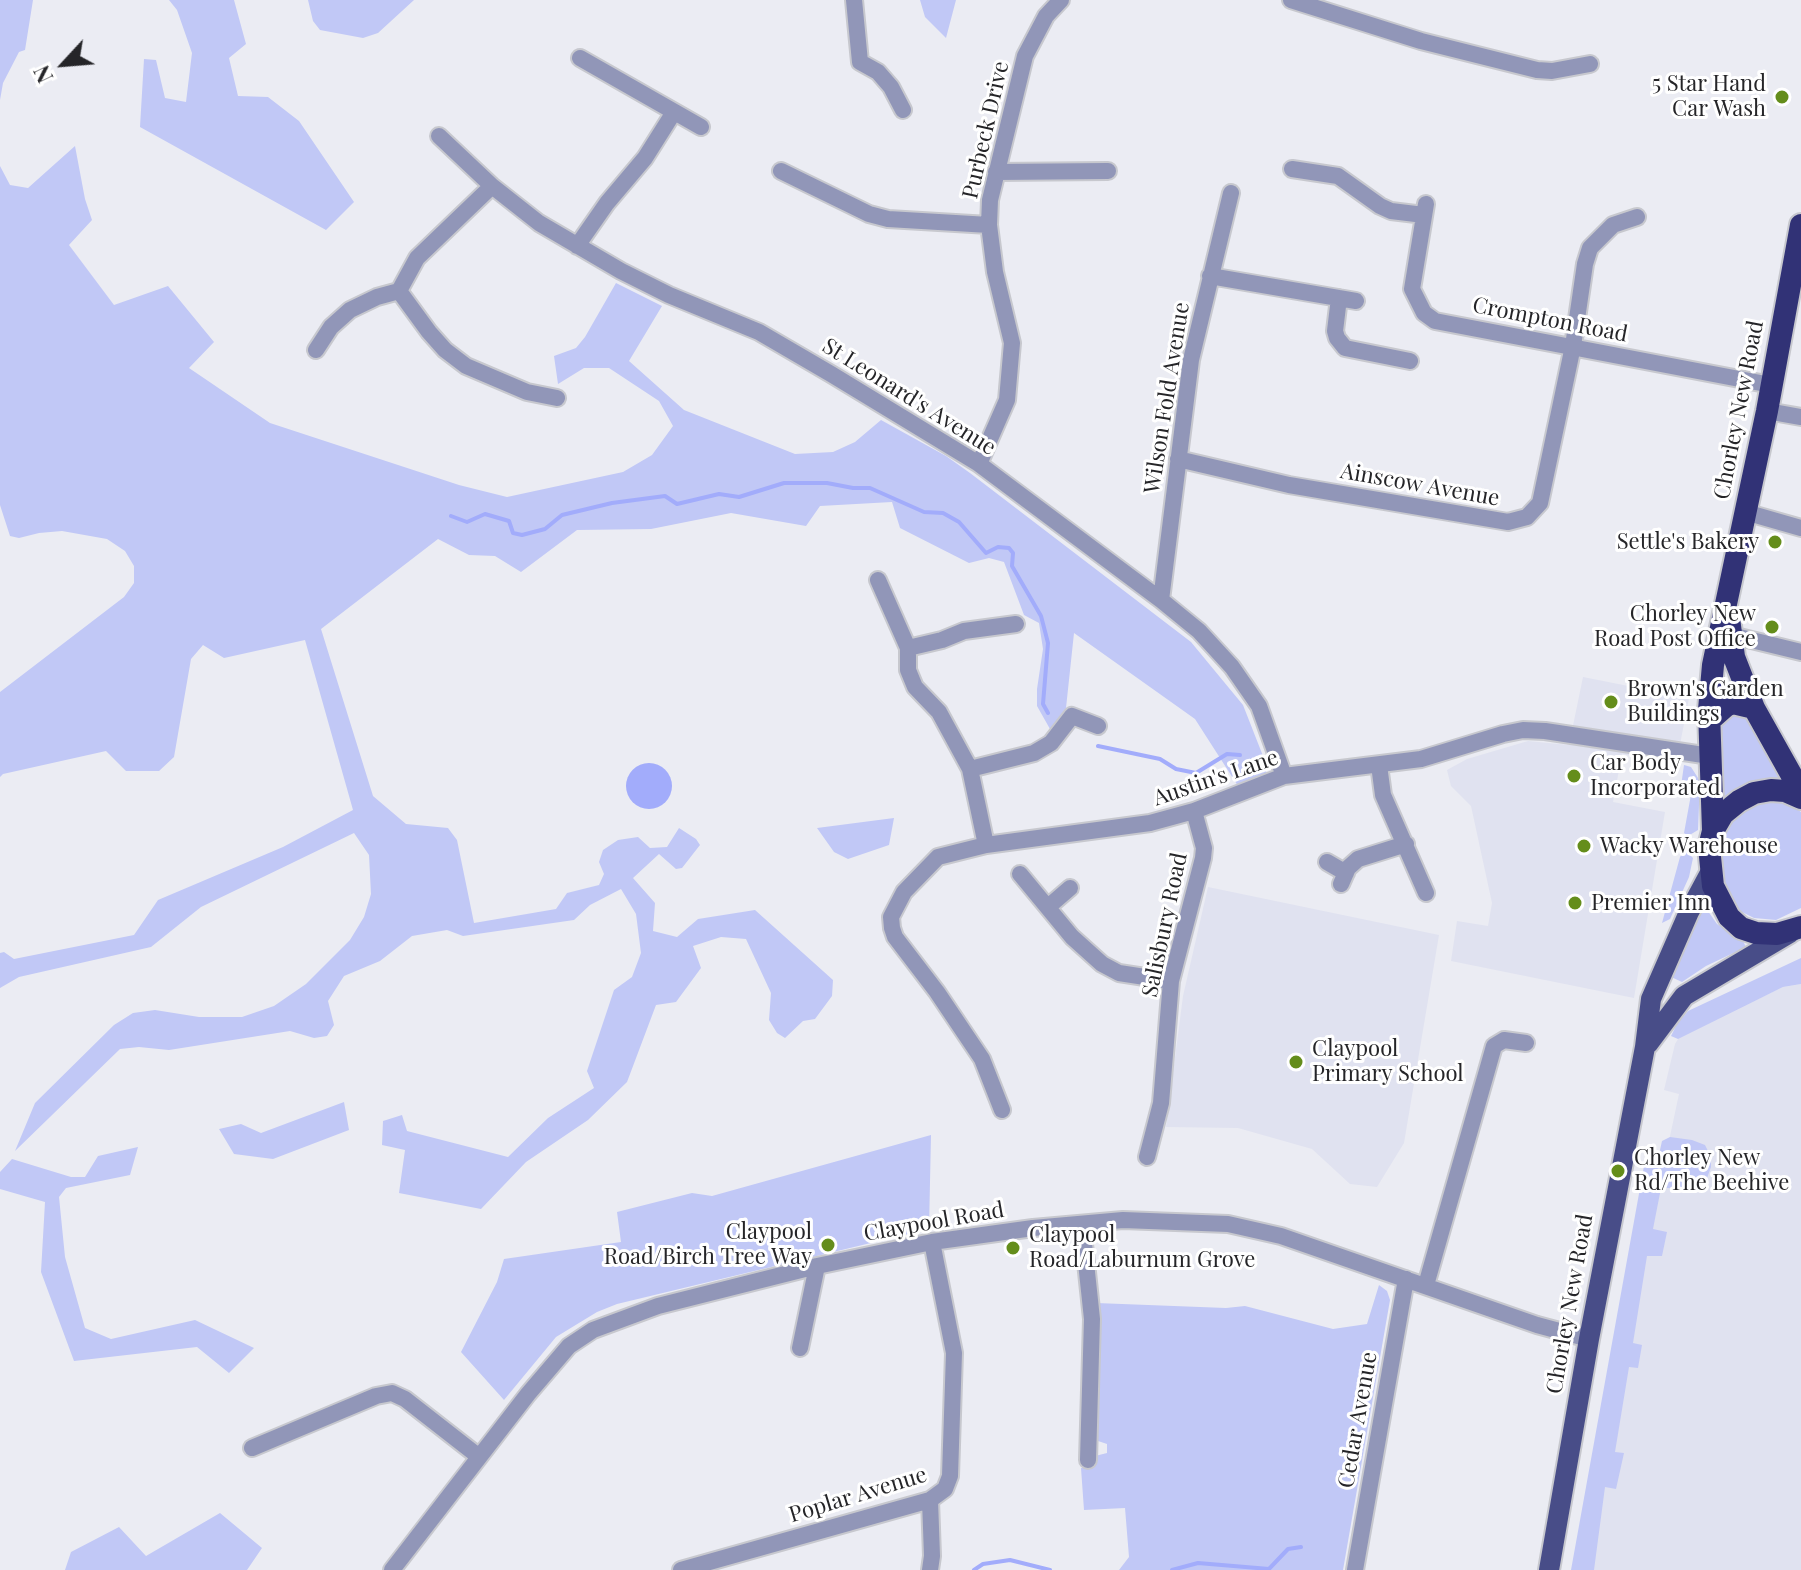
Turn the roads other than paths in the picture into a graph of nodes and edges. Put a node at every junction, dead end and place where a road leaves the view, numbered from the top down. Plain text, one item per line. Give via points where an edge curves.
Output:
1 (854, 0) edge
2 (1061, 0) edge
3 (1291, 0) edge
4 (580, 58) dead end
5 (1580, 60) dead end
6 (903, 110) dead end
7 (674, 112) junction
8 (701, 127) dead end
9 (439, 136) dead end
10 (1101, 168) dead end
11 (1292, 169) dead end
12 (781, 171) dead end
13 (996, 172) junction
14 (492, 186) junction
15 (1232, 201) dead end
16 (1637, 217) dead end
17 (989, 225) junction
18 (1801, 225) edge
19 (577, 246) junction
20 (1210, 276) junction
21 (399, 291) junction
22 (1573, 346) junction
23 (315, 352) dead end
24 (1410, 361) dead end
25 (1771, 385) junction
26 (562, 398) dead end
27 (1767, 411) junction
28 (1801, 417) edge
29 (1178, 459) junction
30 (979, 464) junction
31 (1745, 512) junction
32 (1801, 528) edge
33 (878, 580) dead end
34 (1161, 600) junction
35 (1728, 605) junction
36 (1016, 624) dead end
37 (1731, 635) junction
38 (908, 648) junction
39 (1801, 652) edge
40 (1743, 680) junction
41 (1754, 708) junction
42 (1709, 721) junction
43 (1098, 726) dead end
44 (1710, 756) junction
45 (1379, 765) junction
46 (1801, 765) edge
47 (970, 769) junction
48 (1284, 776) junction
49 (1801, 795) edge
50 (1194, 811) junction
51 (1713, 831) junction
52 (1406, 844) junction
53 (986, 845) junction
54 (1327, 862) dead end
55 (1711, 871) junction
56 (1020, 874) dead end
57 (1070, 888) dead end
58 (1426, 893) dead end
59 (1048, 907) junction
60 (1799, 928) edge
61 (1171, 981) junction
62 (1526, 1043) dead end
63 (1645, 1047) junction
64 (1002, 1110) dead end
65 (1145, 1148) dead end
66 (1082, 1225) junction
67 (932, 1242) junction
68 (817, 1266) junction
69 (1406, 1279) junction
70 (1426, 1285) junction
71 (1589, 1339) junction
72 (800, 1348) dead end
73 (252, 1448) dead end
74 (1093, 1452) dead end
75 (478, 1456) junction
76 (930, 1500) junction
77 (392, 1570) edge
78 (681, 1570) edge
79 (930, 1570) edge
80 (1355, 1570) edge
81 (1549, 1570) edge

1 - 6 street via 860,62 878,72
2 - 13 street, Purbeck Drive via 1025,56
3 - 5 street via 1537,70 1552,71
4 - 7 street
7 - 8 street
7 - 19 street
9 - 14 street, St Leonard's Avenue
10 - 13 street
11 - 22 street, Crompton Road via 1317,164 1391,211 1425,210 1412,289 1424,313 1435,321
12 - 17 street via 888,219
13 - 17 street, Purbeck Drive
14 - 19 street, St Leonard's Avenue
14 - 21 street via 417,258
15 - 20 street, Wilson Fold Avenue
16 - 22 street, Ainscow Avenue via 1613,225 1590,248
17 - 30 street, Purbeck Drive via 1012,343 1007,400
18 - 25 highway, Chorley New Road
19 - 30 street, St Leonard's Avenue via 669,295 759,332
20 - 24 street via 1347,299 1335,331 1340,343 1383,362
20 - 29 street, Wilson Fold Avenue via 1191,360
21 - 23 street via 350,310
21 - 26 street via 445,350 466,366 527,392
22 - 25 street, Crompton Road
22 - 29 street, Ainscow Avenue via 1540,503 1518,521 1289,485
25 - 27 highway, Chorley New Road
27 - 28 street
27 - 31 highway, Chorley New Road
29 - 34 street, Wilson Fold Avenue
30 - 34 street, St Leonard's Avenue
31 - 32 street
31 - 35 highway, Chorley New Road
33 - 38 street via 881,603
34 - 48 street, St Leonard's Avenue via 1199,631 1241,680 1259,706
35 - 37 highway, Chorley New Road
35 - 42 highway, Chorley New Road via 1713,665
36 - 38 street via 964,631
37 - 39 street
37 - 40 highway, Chorley New Road
38 - 47 street via 915,687 939,712
40 - 41 highway, Chorley New Road
40 - 46 highway
41 - 42 highway via 1733,703
41 - 49 highway, Chorley New Road
42 - 44 highway, Chorley New Road
43 - 47 street via 1072,716 1051,743 1034,753
44 - 45 street, Austin's Lane via 1523,730 1421,759
44 - 51 highway, Chorley New Road
45 - 48 street, Austin's Lane
45 - 52 street via 1383,795
47 - 53 street
48 - 50 street, Austin's Lane
49 - 51 highway via 1754,793 1723,814
50 - 53 street, Austin's Lane via 1150,823
50 - 61 street, Salisbury Road via 1203,858
51 - 55 highway, Chorley New Road
52 - 54 street via 1358,859 1344,878
52 - 58 street
53 - 64 street, Austin's Lane via 938,857 904,892 891,917 895,937 982,1059
55 - 60 highway via 1719,902 1741,928 1777,934
55 - 63 main road, Chorley New Road via 1651,999
56 - 59 street
57 - 59 street
59 - 61 street via 1102,964 1119,973
60 - 63 main road, Chorley New Road via 1684,996
61 - 65 street, Salisbury Road via 1161,1103
62 - 70 street via 1504,1040 1494,1046
63 - 71 main road, Chorley New Road
66 - 67 street, Claypool Road
66 - 69 street, Claypool Road via 1123,1220 1251,1228
66 - 74 street via 1092,1319
67 - 68 street, Claypool Road
67 - 76 street, Poplar Avenue via 954,1353 950,1476 945,1489
68 - 72 street
68 - 75 street, Claypool Road via 658,1306 593,1330 569,1346
69 - 70 street, Claypool Road
69 - 80 street, Cedar Avenue
70 - 71 street, Claypool Road
71 - 81 main road, Chorley New Road
73 - 75 street via 392,1393
75 - 77 street, Claypool Road
76 - 78 street, Poplar Avenue
76 - 79 street

